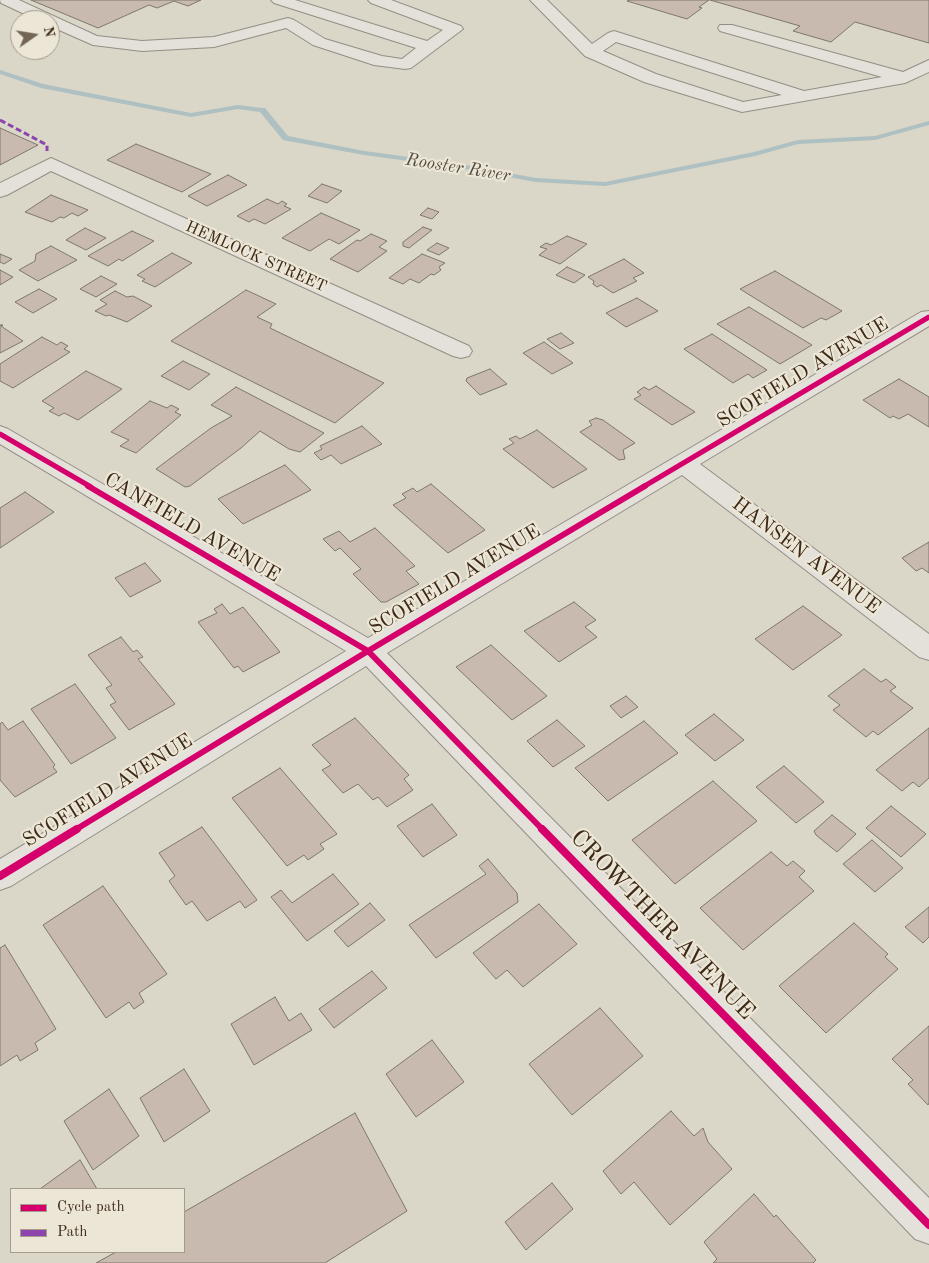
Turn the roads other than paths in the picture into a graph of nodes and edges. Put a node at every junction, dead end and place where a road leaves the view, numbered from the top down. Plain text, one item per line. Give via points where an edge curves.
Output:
1 (6, 0) edge
2 (271, 0) edge
3 (279, 0) edge
4 (376, 0) edge
5 (538, 0) edge
6 (309, 4) edge
7 (28, 10) edge
8 (60, 25) edge
9 (726, 28) dead end
10 (250, 33) junction
11 (429, 47) junction
12 (591, 52) junction
13 (929, 65) edge
14 (905, 78) junction
15 (804, 97) junction
16 (0, 191) edge
17 (929, 317) edge
18 (461, 351) dead end
19 (0, 434) edge
20 (683, 464) junction
21 (929, 648) edge
22 (368, 650) junction
23 (0, 876) edge
24 (929, 1226) edge

1 - 7 street
2 - 10 street via 267,16
3 - 6 street
4 - 11 street via 455,28
5 - 12 street
6 - 10 street
6 - 11 street
8 - 10 street via 93,40 142,46 214,42
9 - 14 street
10 - 11 street via 288,23 319,42 405,64
12 - 15 street via 650,78 742,107
12 - 15 street via 614,36
13 - 14 street
14 - 15 street
16 - 18 street, HEMLOCK STREET via 51,164
17 - 20 street, SCOFIELD AVENUE
19 - 22 street, CANFIELD AVENUE
20 - 21 street, HANSEN AVENUE
20 - 22 street, SCOFIELD AVENUE
22 - 23 street, SCOFIELD AVENUE
22 - 24 street, CROWTHER AVENUE

